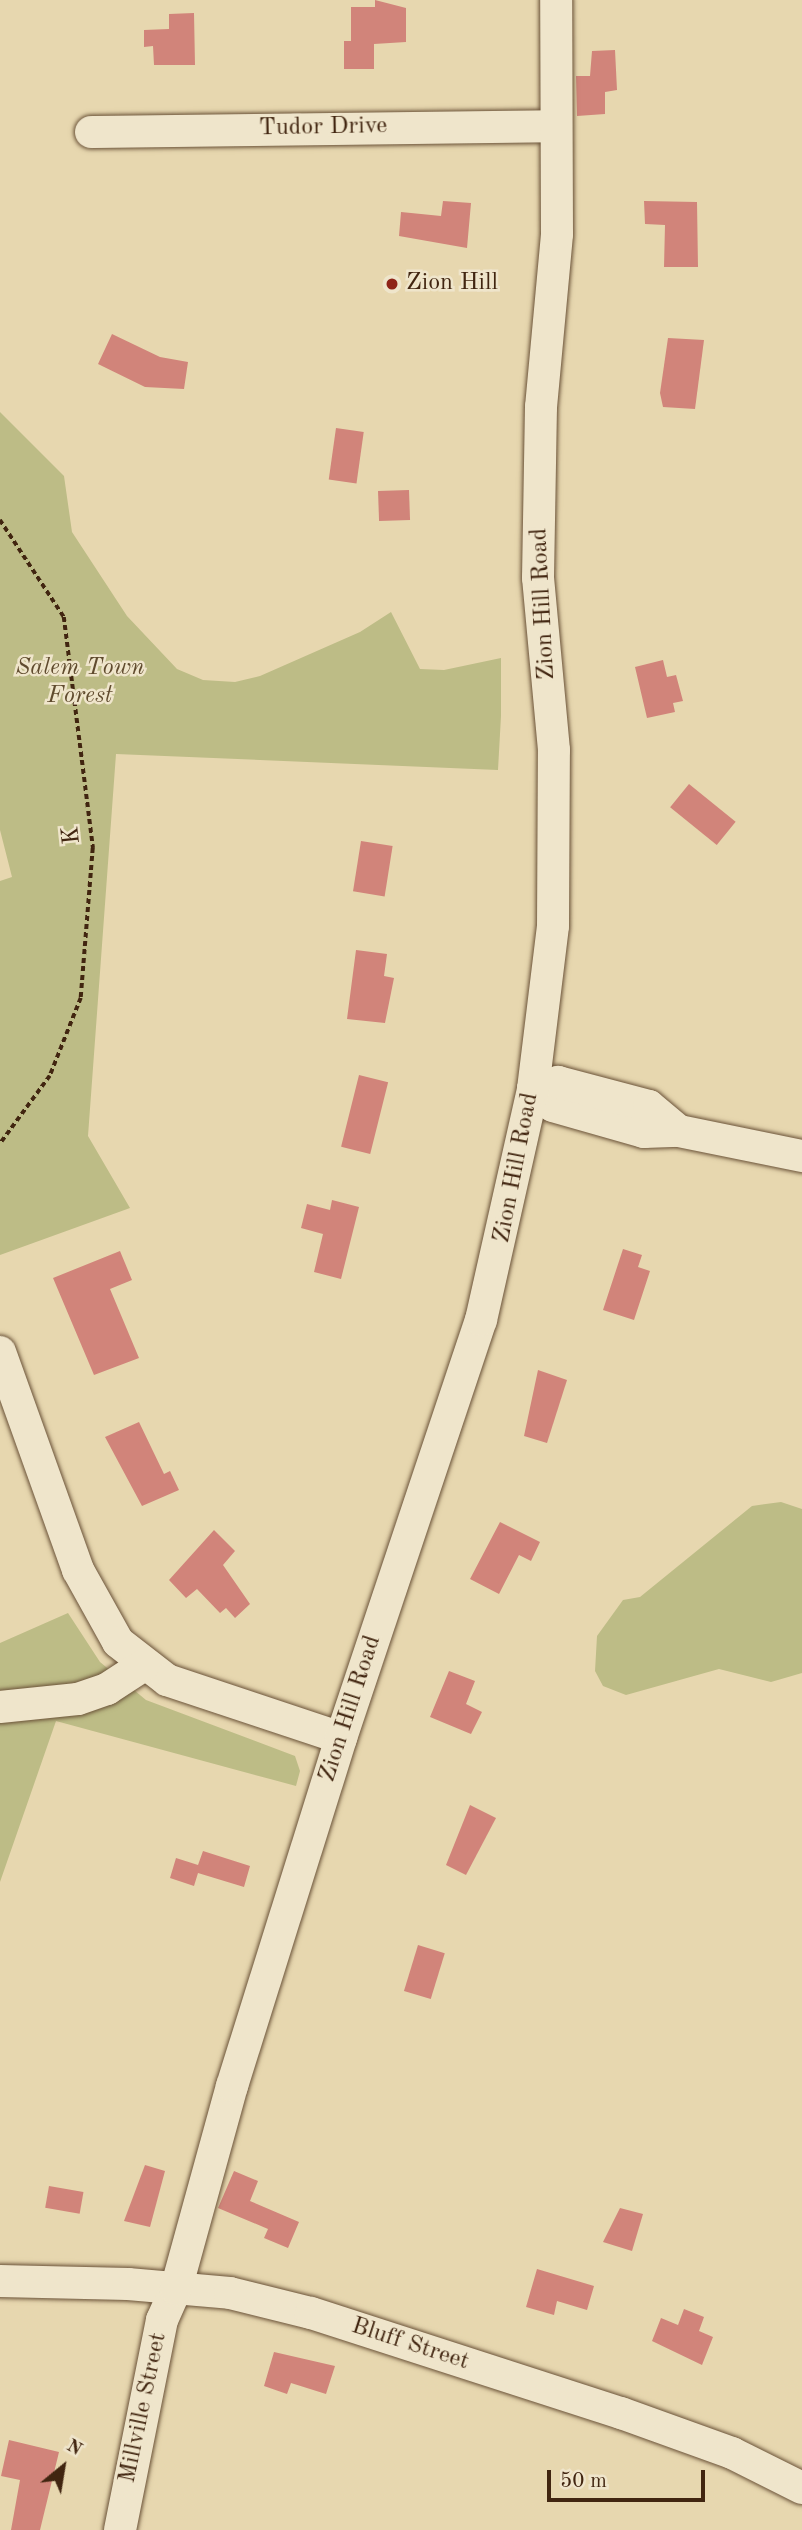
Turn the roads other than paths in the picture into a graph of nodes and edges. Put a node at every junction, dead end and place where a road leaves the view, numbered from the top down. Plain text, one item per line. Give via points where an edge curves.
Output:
1 (556, 0) edge
2 (556, 126) junction
3 (91, 132) dead end
4 (533, 1089) junction
5 (802, 1156) edge
6 (0, 1352) edge
7 (144, 1665) junction
8 (0, 1707) edge
9 (341, 1738) junction
10 (0, 2281) edge
11 (176, 2288) junction
12 (802, 2488) edge
13 (120, 2530) edge

1 - 2 street, Zion Hill Road
2 - 3 street, Tudor Drive
2 - 4 street, Zion Hill Road via 557,234 541,407 538,578 554,750 553,926
4 - 5 street via 553,1106 643,1132 680,1131
4 - 9 street, Zion Hill Road via 481,1320
6 - 7 street via 78,1570 118,1642
7 - 8 street via 107,1689 78,1699
7 - 9 street via 211,1698
9 - 11 street, Zion Hill Road via 232,2086
10 - 11 street, Bluff Street
11 - 12 street, Bluff Street via 230,2294 311,2314 633,2417 732,2453
11 - 13 street, Millville Street via 162,2320

